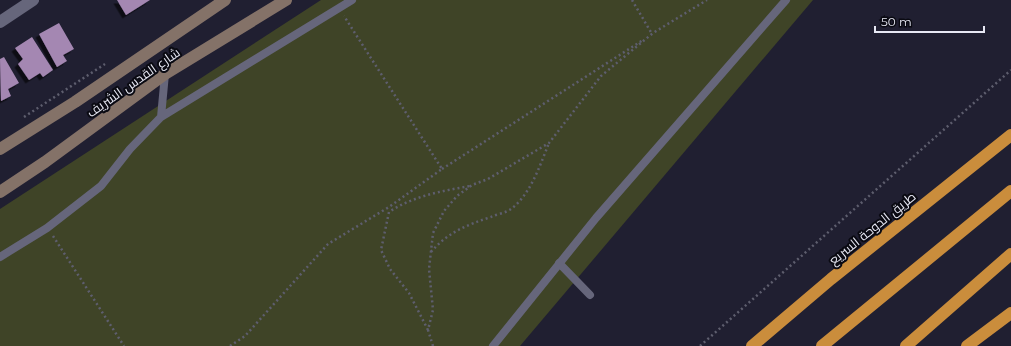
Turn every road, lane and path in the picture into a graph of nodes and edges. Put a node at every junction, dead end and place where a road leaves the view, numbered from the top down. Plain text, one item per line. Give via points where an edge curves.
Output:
1 (33, 0) edge
2 (225, 0) edge
3 (286, 0) edge
4 (352, 0) edge
5 (632, 0) edge
6 (707, 0) edge
7 (786, 0) edge
8 (339, 9) junction
9 (0, 22) edge
10 (653, 33) junction
11 (111, 60) dead end
12 (1011, 70) edge
13 (165, 74) junction
14 (162, 117) junction
15 (19, 120) dead end
16 (1011, 135) edge
17 (549, 143) junction
18 (0, 149) edge
19 (442, 169) junction
20 (472, 185) junction
21 (1011, 191) edge
22 (0, 192) edge
23 (47, 228) junction
24 (431, 253) junction
25 (1011, 254) edge
26 (0, 257) edge
27 (559, 263) junction
28 (590, 295) dead end
29 (1011, 313) edge
30 (428, 330) junction
31 (124, 346) edge
32 (230, 346) edge
33 (433, 346) edge
34 (493, 346) edge
35 (700, 346) edge
36 (752, 346) edge
37 (822, 346) edge
38 (906, 346) edge
39 (968, 346) edge

1 - 9 street
2 - 18 street, شارع القدس الشريف via 75,102
3 - 13 street, شارع القدس الشريف
4 - 8 lane
5 - 10 path
6 - 10 path
7 - 27 lane
8 - 14 lane
8 - 19 path
10 - 17 path via 601,76
10 - 19 path
11 - 15 path
12 - 35 path
13 - 14 lane
13 - 22 street, شارع القدس الشريف
14 - 23 lane via 130,149 101,186
16 - 36 highway, طريق الدوحة السريع
17 - 20 path via 488,179
17 - 24 path via 524,195 510,209 459,229 441,240
19 - 32 path via 389,207 328,244 245,336
20 - 24 path via 457,196 444,211 433,233
20 - 30 path via 430,193 397,206 389,212 381,250 390,269 409,293
21 - 37 highway
23 - 26 lane
23 - 31 path
24 - 30 path via 428,269 433,310
25 - 38 highway
27 - 28 lane
27 - 34 lane
29 - 39 highway
30 - 33 path

